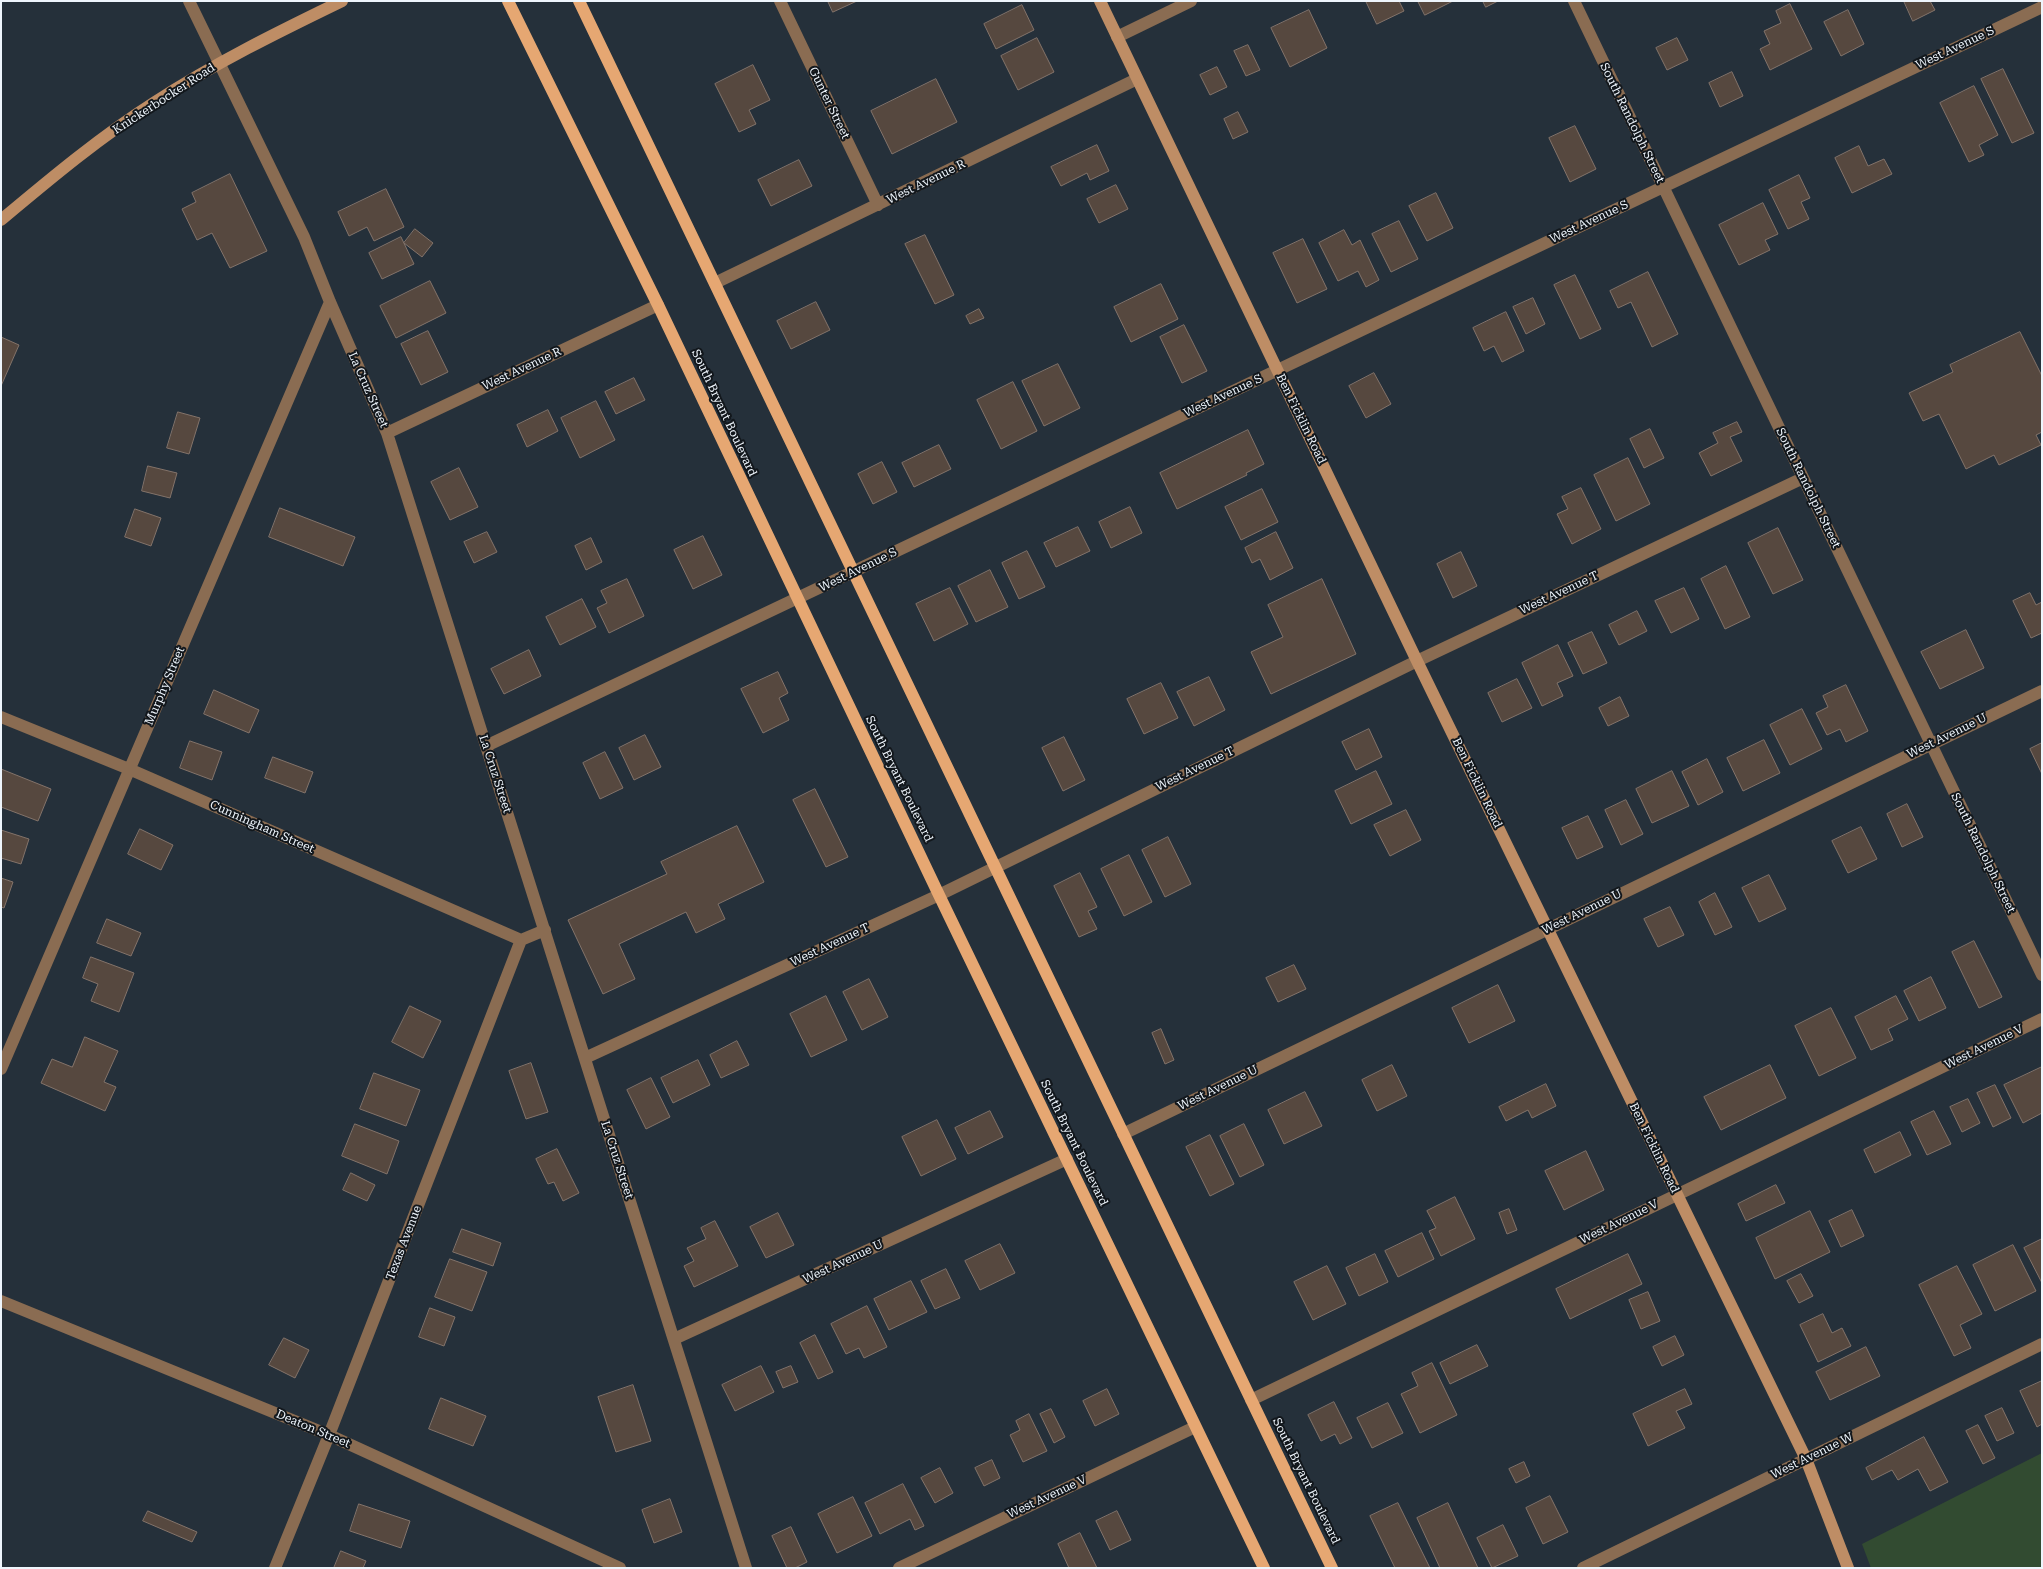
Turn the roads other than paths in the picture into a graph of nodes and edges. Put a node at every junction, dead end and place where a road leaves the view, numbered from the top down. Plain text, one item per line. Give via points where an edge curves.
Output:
1 (190, 1) edge
2 (342, 1) edge
3 (508, 1) edge
4 (578, 1) edge
5 (780, 1) edge
6 (1100, 1) edge
7 (1191, 1) edge
8 (1574, 1) edge
9 (2039, 8) edge
10 (1117, 37) junction
11 (219, 63) junction
12 (1137, 79) junction
13 (1663, 187) junction
14 (878, 205) junction
15 (1, 220) edge
16 (715, 283) junction
17 (330, 302) junction
18 (658, 305) junction
19 (1277, 370) junction
20 (387, 433) junction
21 (1803, 478) junction
22 (853, 572) junction
23 (797, 599) junction
24 (1417, 661) junction
25 (2042, 691) edge
26 (1, 717) edge
27 (1930, 744) junction
28 (486, 746) junction
29 (129, 769) junction
30 (996, 867) junction
31 (939, 895) junction
32 (1548, 929) junction
33 (545, 930) junction
34 (521, 940) junction
35 (2042, 975) edge
36 (2042, 1019) edge
37 (585, 1058) junction
38 (1, 1069) edge
39 (1123, 1134) junction
40 (1067, 1159) junction
41 (1676, 1195) junction
42 (1, 1300) edge
43 (674, 1339) junction
44 (2042, 1344) edge
45 (1251, 1400) junction
46 (1195, 1427) junction
47 (329, 1435) junction
48 (1806, 1459) junction
49 (274, 1568) edge
50 (620, 1568) edge
51 (746, 1568) edge
52 (899, 1568) edge
53 (1264, 1568) edge
54 (1332, 1568) edge
55 (1583, 1568) edge
56 (1848, 1568) edge

1 - 11 street, La Cruz Street
2 - 11 street, Knickerbocker Road
3 - 18 main road, South Bryant Boulevard
4 - 16 main road, South Bryant Boulevard
5 - 14 street, Gunter Street
6 - 10 street, Ben Ficklin Road
7 - 10 street
8 - 13 street, South Randolph Street
9 - 13 street, West Avenue S
10 - 12 street, Ben Ficklin Road
11 - 15 street, Knickerbocker Road via 90,148
11 - 17 street, La Cruz Street via 304,237
12 - 14 street, West Avenue R
12 - 19 street, Ben Ficklin Road
13 - 19 street, West Avenue S
13 - 21 street, South Randolph Street
14 - 16 street, West Avenue R
16 - 22 main road, South Bryant Boulevard
17 - 20 street, La Cruz Street
17 - 29 street, Murphy Street
18 - 20 street, West Avenue R
18 - 23 main road, South Bryant Boulevard
19 - 22 street, West Avenue S
19 - 24 street, Ben Ficklin Road
20 - 28 street, La Cruz Street
21 - 24 street, West Avenue T
21 - 27 street, South Randolph Street
22 - 23 street, West Avenue S
22 - 30 main road, South Bryant Boulevard
23 - 28 street, West Avenue S
23 - 31 main road, South Bryant Boulevard
24 - 30 street, West Avenue T
24 - 32 street, Ben Ficklin Road
25 - 27 street, West Avenue U
26 - 29 street, Cunningham Street
27 - 32 street, West Avenue U
27 - 35 street, South Randolph Street
28 - 33 street, La Cruz Street
29 - 34 street, Cunningham Street
29 - 38 street, Murphy Street
30 - 31 street, West Avenue T
30 - 39 main road, South Bryant Boulevard
31 - 37 street, West Avenue T
31 - 40 main road, South Bryant Boulevard
32 - 39 street, West Avenue U
32 - 41 street, Ben Ficklin Road
33 - 34 street
33 - 37 street, La Cruz Street
34 - 47 street, Texas Avenue
36 - 41 street, West Avenue V
37 - 43 street, La Cruz Street
39 - 45 main road, South Bryant Boulevard
40 - 43 street, West Avenue U
40 - 46 main road, South Bryant Boulevard
41 - 45 street, West Avenue V
41 - 48 street, Ben Ficklin Road
42 - 47 street, Deaton Street
43 - 51 street, La Cruz Street
44 - 48 street, West Avenue W
45 - 54 main road, South Bryant Boulevard
46 - 52 street, West Avenue V
46 - 53 main road, South Bryant Boulevard
47 - 49 street, Texas Avenue
47 - 50 street, Deaton Street
48 - 55 street, West Avenue W
48 - 56 street, Ben Ficklin Road

